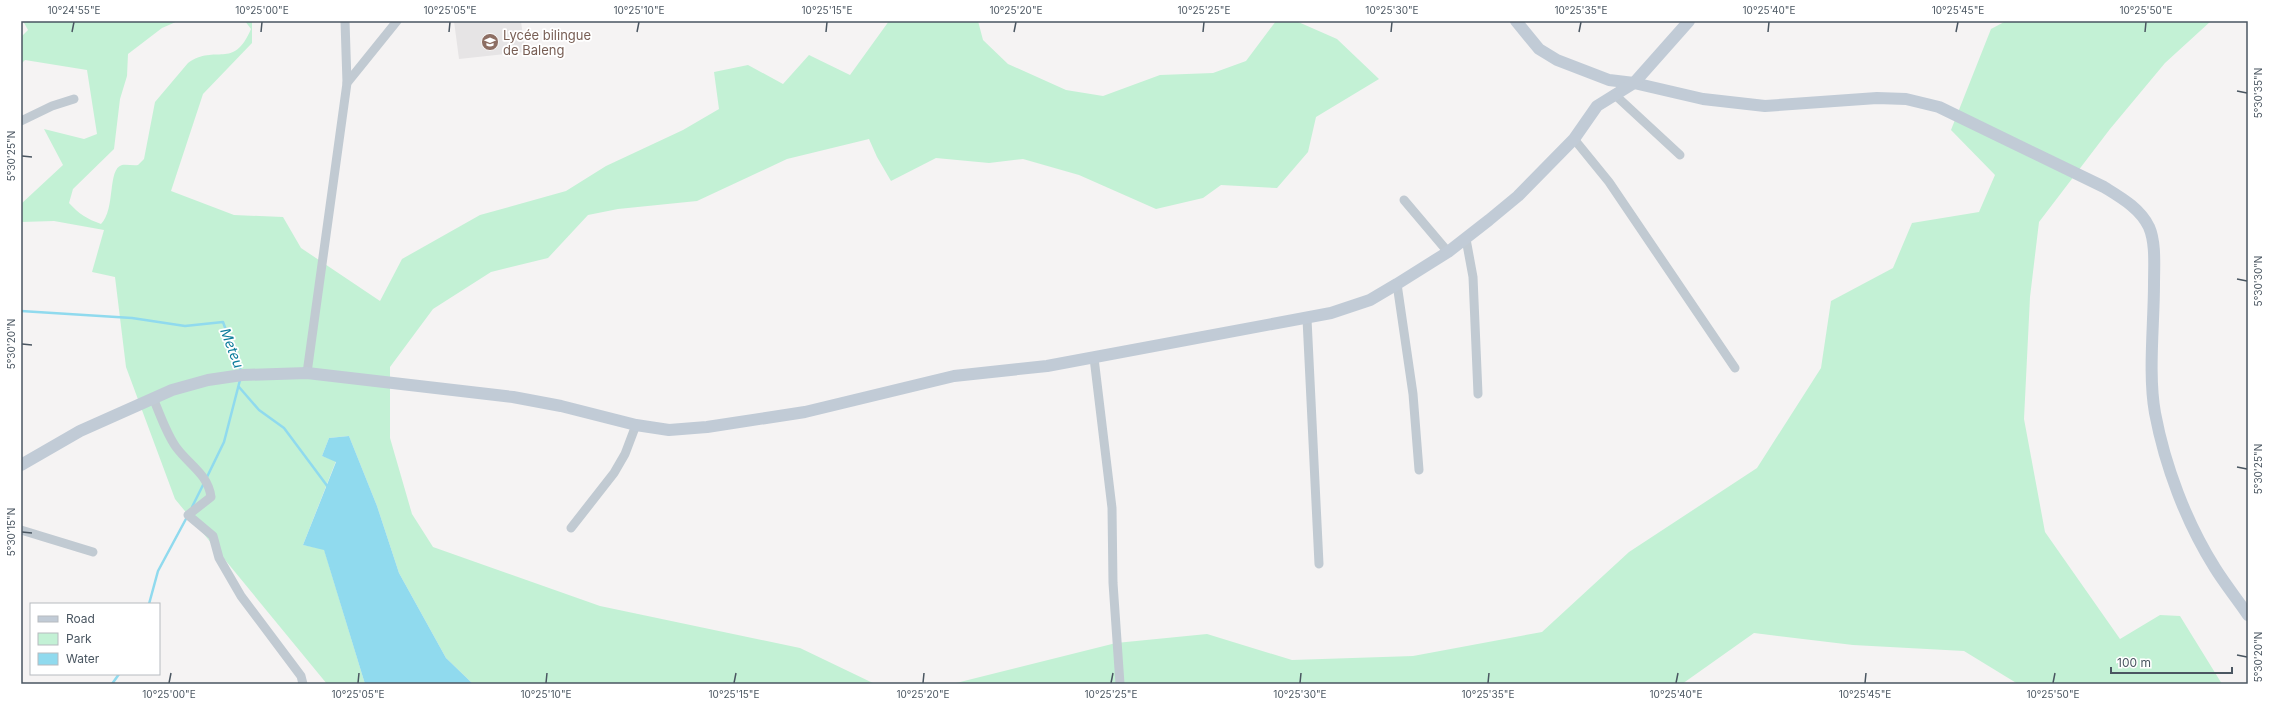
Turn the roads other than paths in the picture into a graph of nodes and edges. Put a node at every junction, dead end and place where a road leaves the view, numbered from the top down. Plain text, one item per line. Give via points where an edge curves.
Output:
1 (345, 21) edge
2 (397, 21) edge
3 (1516, 21) edge
4 (1690, 21) edge
5 (347, 83) junction
6 (1634, 83) junction
7 (1614, 94) junction
8 (74, 98) dead end
9 (21, 121) edge
10 (1574, 139) junction
11 (1680, 155) dead end
12 (1404, 200) dead end
13 (1466, 239) junction
14 (1448, 252) junction
15 (1397, 284) junction
16 (1307, 319) junction
17 (1094, 358) junction
18 (1735, 368) dead end
19 (307, 373) junction
20 (1478, 394) dead end
21 (153, 398) junction
22 (636, 425) junction
23 (21, 465) edge
24 (1419, 470) dead end
25 (571, 528) dead end
26 (21, 530) edge
27 (93, 552) dead end
28 (1319, 564) dead end
29 (2248, 615) edge
30 (304, 684) edge
31 (1120, 684) edge

1 - 5 street
2 - 5 street
3 - 6 street via 1539,48 1557,60 1609,80
4 - 6 street
5 - 19 street
6 - 7 street
6 - 29 street via 1703,99 1765,106 1877,98 1906,99 1939,107 2126,200 2148,227 2152,243 2152,388 2155,413 2167,458 2183,504 2214,567
7 - 10 street via 1597,106
7 - 11 street
8 - 9 street
10 - 13 street via 1518,196
10 - 18 street via 1610,182
12 - 14 street
13 - 14 street
13 - 20 street via 1473,277
14 - 15 street
15 - 16 street via 1370,300
15 - 24 street via 1413,394
16 - 17 street via 1272,323
16 - 28 street
17 - 22 street via 954,376 805,412 707,427 669,430
17 - 31 street via 1112,508 1113,583
19 - 21 street via 242,375 208,380
19 - 22 street via 513,397
21 - 23 street via 80,431
21 - 30 street via 176,447 204,476 210,487 211,497 188,516 213,536 219,558 241,596 301,676
22 - 25 street via 625,454 614,473
26 - 27 street

